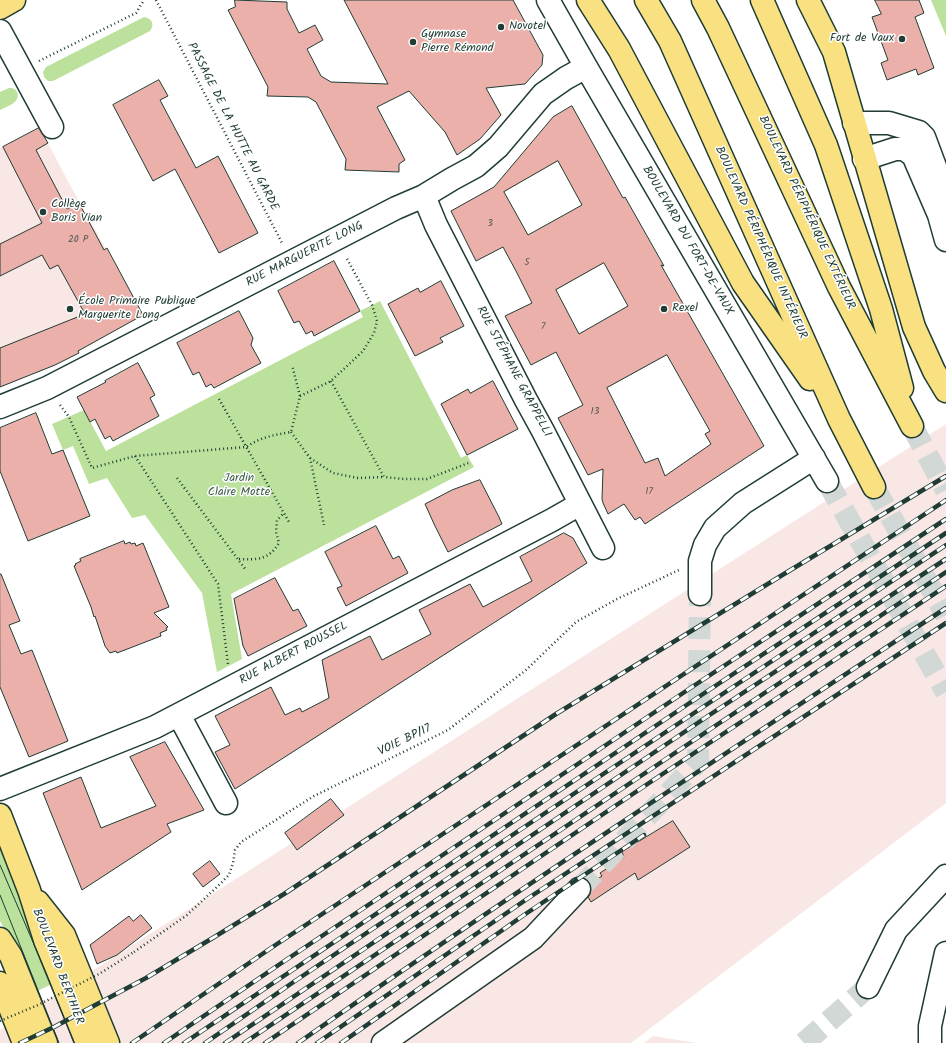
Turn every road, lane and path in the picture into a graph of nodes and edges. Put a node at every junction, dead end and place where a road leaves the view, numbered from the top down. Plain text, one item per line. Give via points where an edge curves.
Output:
1 (14, 0) edge
2 (144, 0) edge
3 (156, 0) edge
4 (548, 0) edge
5 (588, 0) edge
6 (646, 0) edge
7 (702, 0) edge
8 (762, 0) edge
9 (808, 0) edge
10 (0, 8) edge
11 (0, 31) edge
12 (586, 67) junction
13 (21, 70) junction
14 (854, 123) junction
15 (52, 127) dead end
16 (864, 160) junction
17 (424, 196) junction
18 (946, 196) edge
19 (336, 239) junction
20 (946, 240) edge
21 (292, 261) junction
22 (292, 365) dead end
23 (331, 382) junction
24 (47, 388) junction
25 (946, 391) edge
26 (300, 396) junction
27 (219, 399) dead end
28 (0, 407) edge
29 (839, 419) junction
30 (291, 432) junction
31 (246, 447) junction
32 (135, 456) junction
33 (310, 458) junction
34 (814, 458) junction
35 (471, 462) dead end
36 (384, 477) junction
37 (177, 478) dead end
38 (827, 481) tunnel mouth
39 (874, 486) tunnel mouth
40 (580, 504) junction
41 (284, 513) junction
42 (289, 522) dead end
43 (324, 525) dead end
44 (603, 548) dead end
45 (238, 558) junction
46 (700, 561) junction
47 (246, 570) dead end
48 (700, 594) tunnel mouth
49 (243, 681) junction
50 (178, 715) junction
51 (0, 789) edge
52 (226, 803) dead end
53 (0, 815) edge
54 (946, 876) edge
55 (579, 889) tunnel mouth
56 (29, 890) junction
57 (0, 939) edge
58 (946, 953) edge
59 (0, 983) edge
60 (868, 987) tunnel mouth
61 (0, 1021) edge
62 (24, 1043) edge
63 (46, 1043) edge
64 (87, 1043) edge
65 (108, 1043) edge
66 (383, 1043) edge
67 (930, 1043) edge

1 - 10 main road
2 - 13 path via 136,13
3 - 21 path, PASSAGE DE LA HUTTE AU GARDE
4 - 12 street, BOULEVARD DU FORT-DE-VAUX
5 - 29 main road via 619,49 743,284
6 - 29 main road, BOULEVARD PÉRIPHÉRIQUE INTÉRIEUR via 670,41
7 - 8 main road, BOULEVARD PÉRIPHÉRIQUE EXTÉRIEUR via 718,28 839,287 912,426 881,309 826,145
9 - 14 main road via 834,52
11 - 13 street
12 - 17 street, RUE MARGUERITE LONG via 543,94 498,147 476,166
12 - 34 street, BOULEVARD DU FORT-DE-VAUX
13 - 15 street
14 - 16 main road
14 - 18 street via 889,123 919,132 924,137
16 - 20 street via 895,149 904,149 913,155 939,215
16 - 25 main road via 914,328
17 - 19 street, RUE MARGUERITE LONG
17 - 40 street, RUE STÉPHANE GRAPPELLI via 436,225
19 - 21 street, RUE MARGUERITE LONG
19 - 23 path via 378,321 363,351
21 - 24 street, RUE MARGUERITE LONG
22 - 26 path
23 - 26 path
23 - 36 path
24 - 28 street, RUE MARGUERITE LONG
24 - 32 path via 68,417 92,468
26 - 30 path
27 - 31 path
29 - 39 main road, BOULEVARD PÉRIPHÉRIQUE INTÉRIEUR
30 - 31 path via 268,436
30 - 33 path
31 - 32 path
31 - 41 path
32 - 49 path via 218,584 229,666
33 - 36 path via 333,472 358,478
33 - 43 path
34 - 38 street, BOULEVARD DU FORT-DE-VAUX
34 - 46 street via 743,503 715,528 705,545
35 - 36 path via 427,479
37 - 45 path
40 - 44 street, RUE STÉPHANE GRAPPELLI
40 - 49 street, RUE ALBERT ROUSSEL
41 - 42 path
41 - 45 path via 277,520 278,543 275,550 255,560
45 - 47 path
46 - 48 street
46 - 61 path, VOIE BP/17, bridge via 617,598 576,622 526,670 448,730 314,796 241,842 235,850 229,874 187,915 99,974
49 - 50 street, RUE ALBERT ROUSSEL
50 - 51 street, RUE ALBERT ROUSSEL via 155,727
50 - 52 street
53 - 56 main road, BOULEVARD BERTHIER
54 - 60 street via 896,930
55 - 66 street via 533,938
56 - 64 main road, BOULEVARD BERTHIER via 45,940
56 - 65 main road, BOULEVARD BERTHIER via 64,935
57 - 63 main road via 11,956
58 - 67 street via 930,1026
59 - 62 main road

